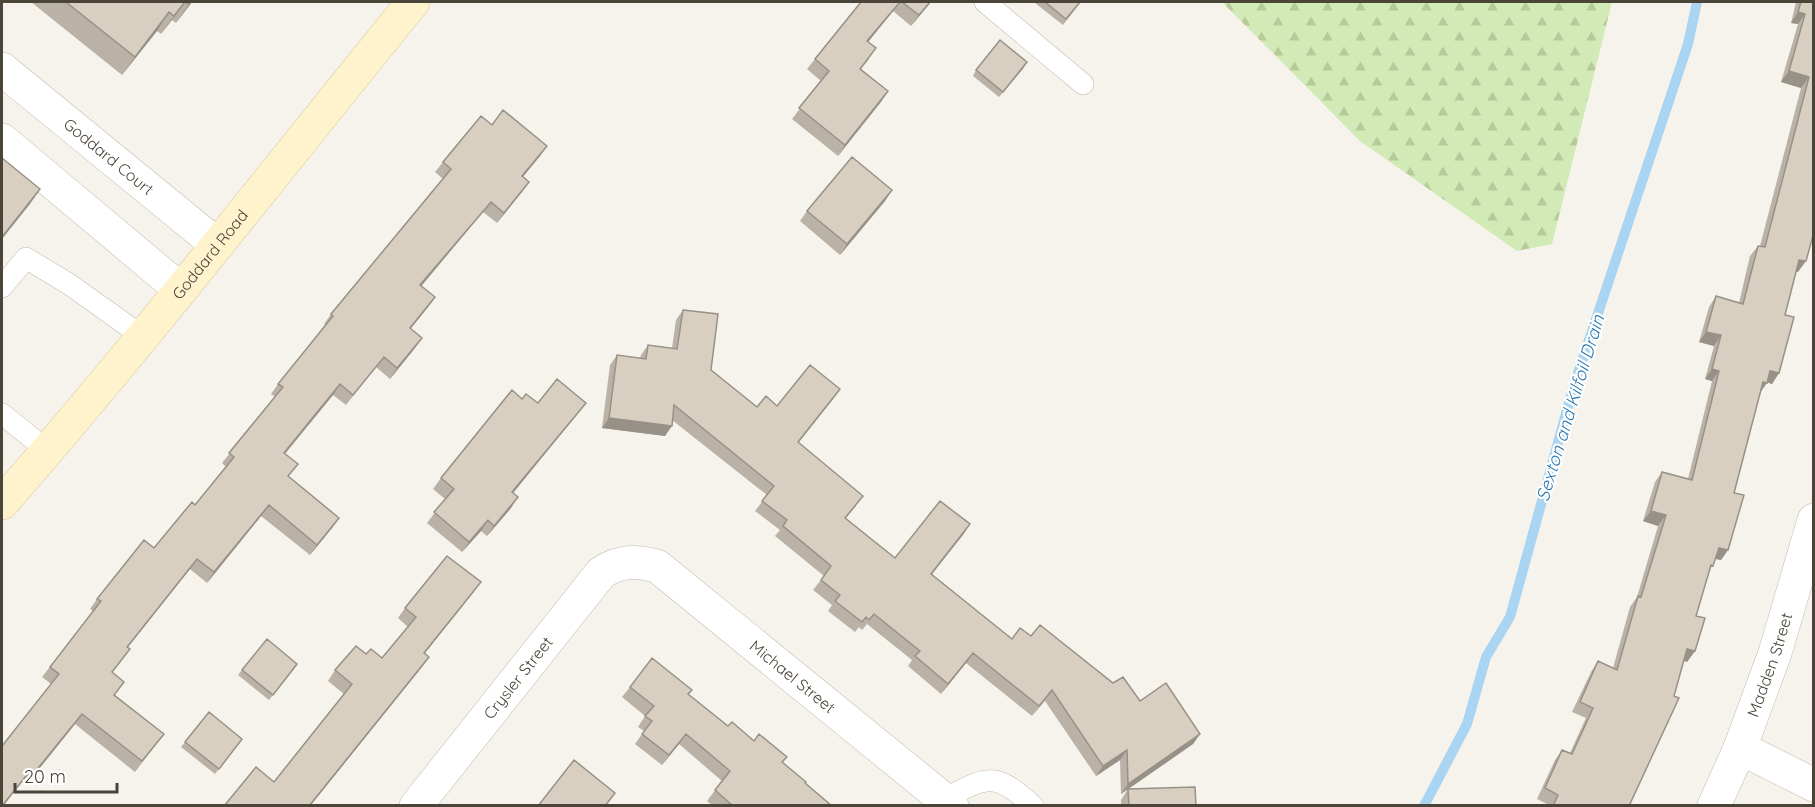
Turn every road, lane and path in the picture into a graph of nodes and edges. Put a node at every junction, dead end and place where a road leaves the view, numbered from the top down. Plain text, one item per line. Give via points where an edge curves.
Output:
1 (413, 2) edge
2 (984, 2) edge
3 (2, 69) edge
4 (1083, 84) dead end
5 (2, 140) edge
6 (216, 244) junction
7 (2, 287) edge
8 (181, 290) junction
9 (142, 336) junction
10 (2, 414) edge
11 (48, 451) junction
12 (2, 503) edge
13 (1814, 520) edge
14 (629, 562) joint
15 (1740, 748) junction
16 (1814, 785) edge
17 (948, 802) edge
18 (416, 806) edge
19 (1033, 806) edge
20 (1714, 806) edge

1 - 6 main road, Goddard Road
2 - 4 lane
3 - 6 street, Goddard Court
5 - 8 street
6 - 8 main road, Goddard Road
7 - 9 lane via 26,258
8 - 9 main road, Goddard Road
9 - 11 main road, Goddard Road
10 - 11 lane
11 - 12 main road, Goddard Road
13 - 15 street, Madden Street via 1775,653
14 - 17 street, Michael Street via 657,567
14 - 18 street, Crysler Street via 601,573
15 - 16 street
15 - 20 street, Madden Street
17 - 19 lane via 978,782 995,780 1015,790

